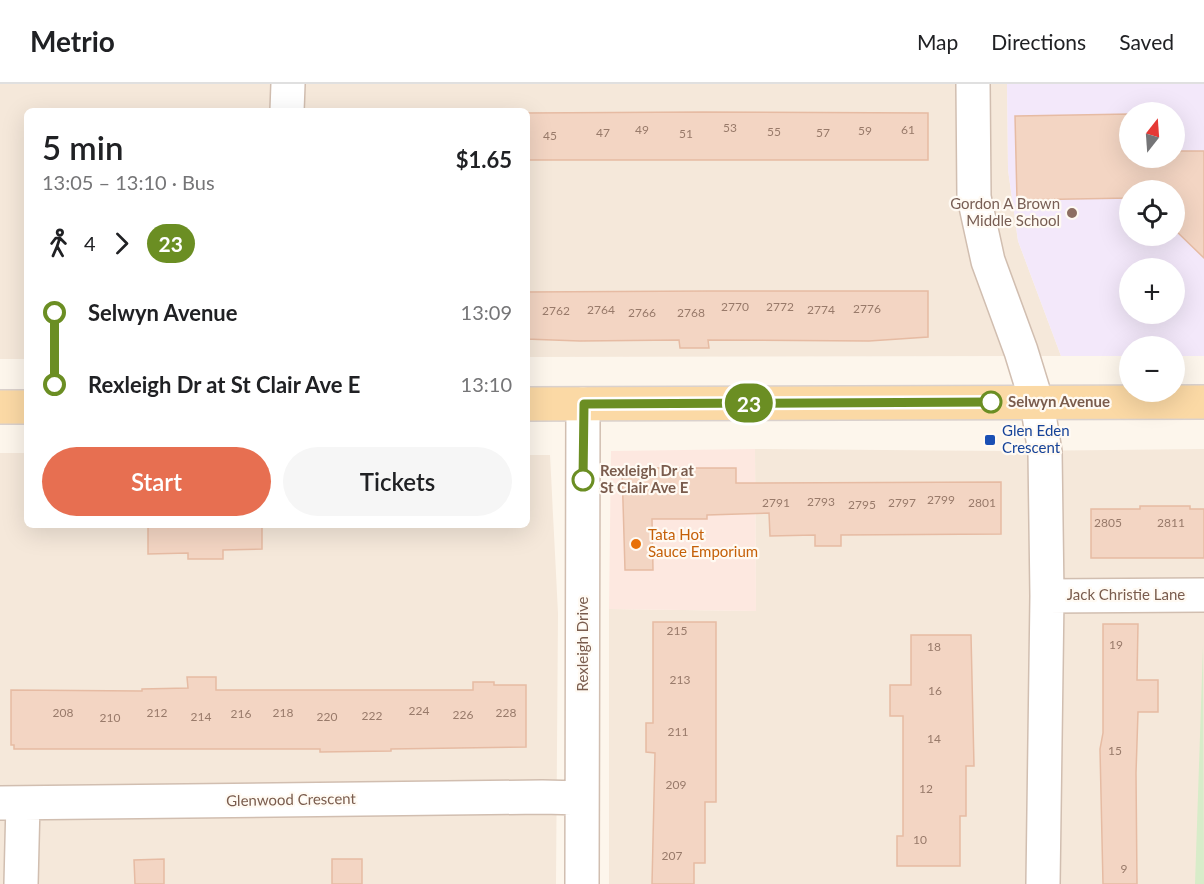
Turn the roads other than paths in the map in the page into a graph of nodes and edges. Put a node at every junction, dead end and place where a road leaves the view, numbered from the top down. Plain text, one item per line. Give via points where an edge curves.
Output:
1 (288, 84) edge
2 (973, 84) edge
3 (287, 108) edge
4 (1204, 402) edge
5 (1037, 403) junction
6 (530, 404) edge
7 (584, 404) junction
8 (0, 407) edge
9 (24, 407) edge
10 (1204, 595) edge
11 (1047, 596) junction
12 (582, 798) junction
13 (11, 803) edge
14 (21, 884) edge
15 (582, 884) edge
16 (1043, 884) edge

1 - 3 street
2 - 5 street via 974,197 988,261
4 - 5 main road
5 - 7 main road
5 - 11 street via 1045,452
6 - 7 main road
7 - 12 street, Rexleigh Drive
8 - 9 main road
10 - 11 street, Jack Christie Lane
11 - 16 street
12 - 13 street, Glenwood Crescent
12 - 15 street, Rexleigh Drive
13 - 14 street

